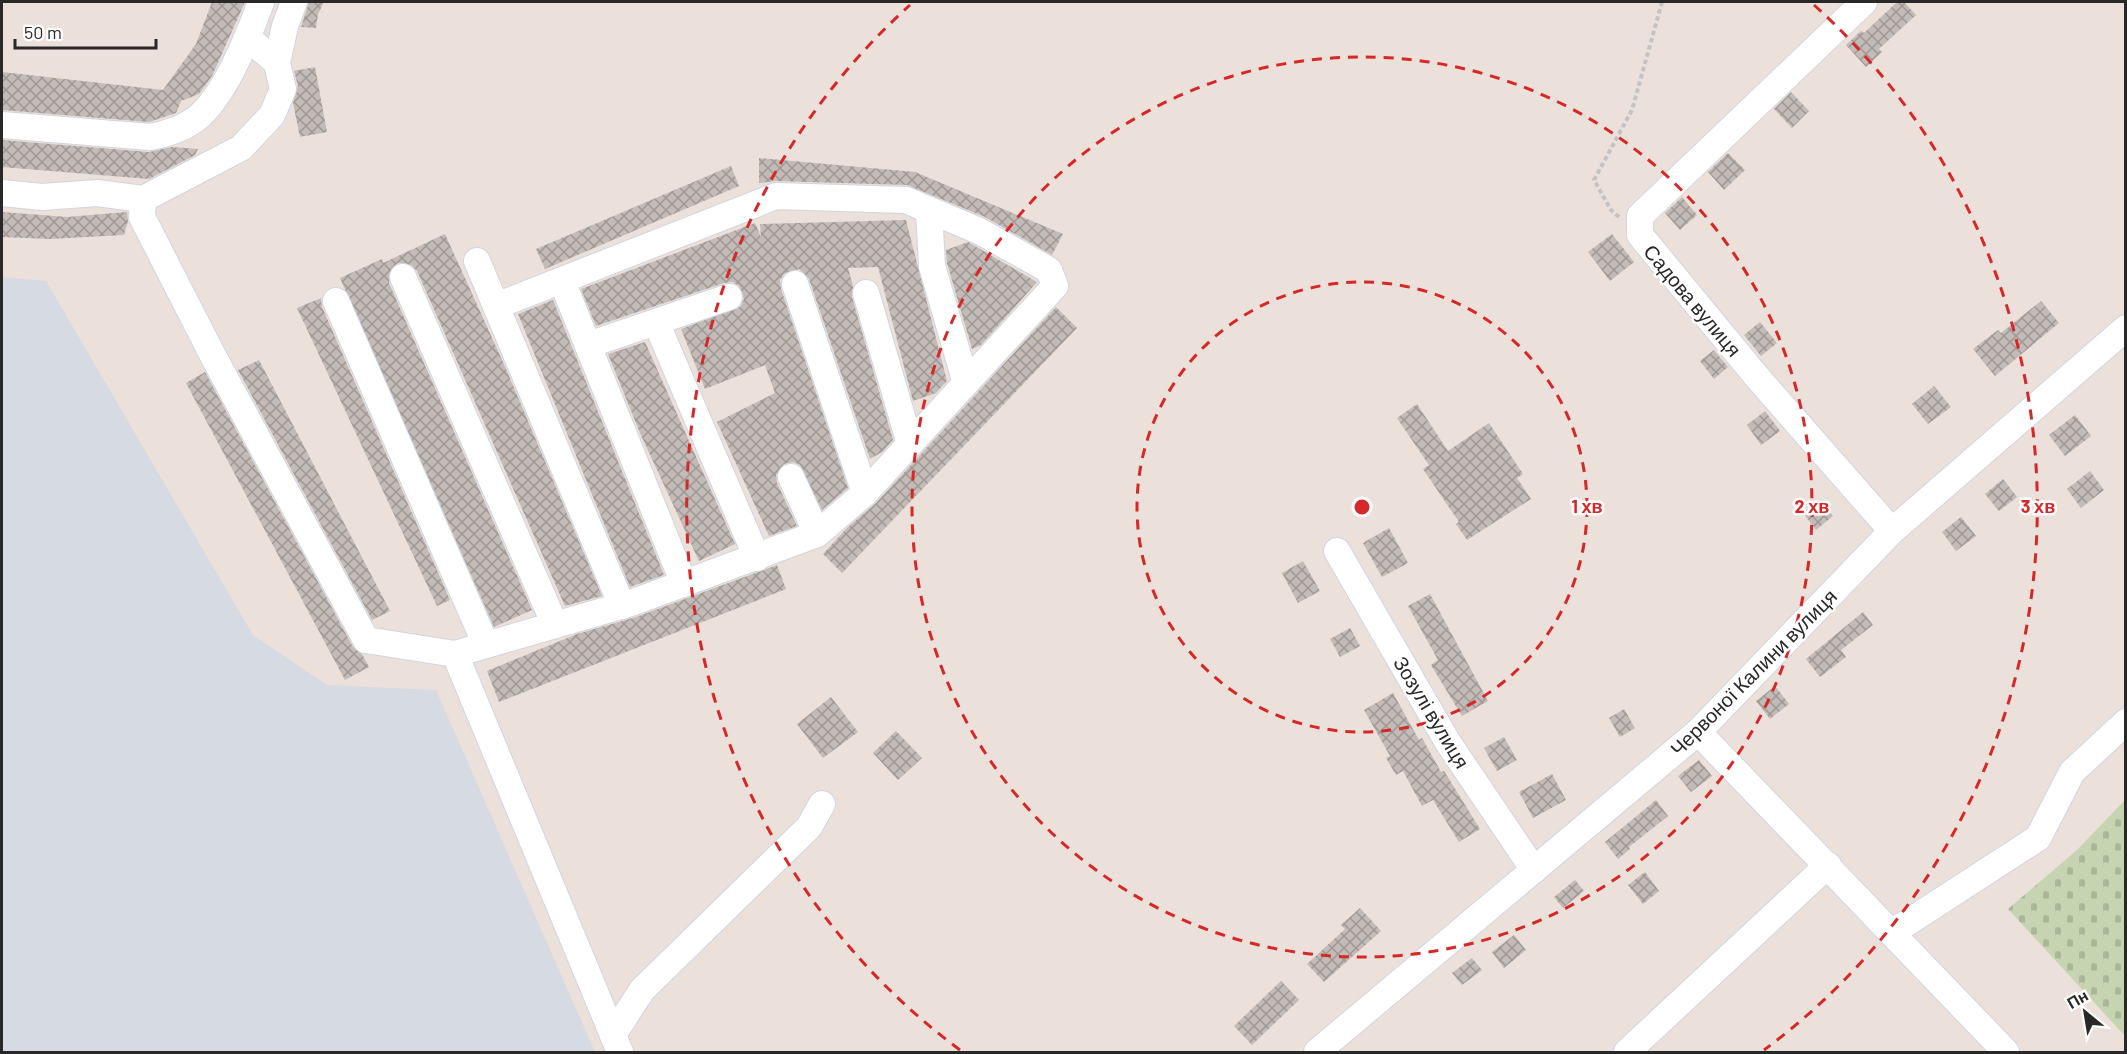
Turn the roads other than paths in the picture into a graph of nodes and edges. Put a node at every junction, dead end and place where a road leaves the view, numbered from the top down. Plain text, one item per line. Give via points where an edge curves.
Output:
1 (261, 2) edge
2 (294, 2) edge
3 (1864, 2) edge
4 (248, 38) junction
5 (277, 63) junction
6 (2, 125) edge
7 (2, 193) edge
8 (142, 199) junction
9 (929, 210) junction
10 (477, 261) dead end
11 (403, 277) dead end
12 (562, 281) junction
13 (795, 284) dead end
14 (866, 293) dead end
15 (729, 297) dead end
16 (336, 302) dead end
17 (496, 306) junction
18 (656, 322) junction
19 (2126, 328) edge
20 (588, 345) junction
21 (966, 383) junction
22 (910, 444) junction
23 (792, 477) dead end
24 (865, 493) junction
25 (1892, 531) junction
26 (817, 534) junction
27 (1336, 551) dead end
28 (757, 558) junction
29 (684, 584) junction
30 (622, 606) junction
31 (555, 625) junction
32 (486, 645) junction
33 (455, 654) junction
34 (2126, 722) edge
35 (1698, 732) junction
36 (822, 804) dead end
37 (1828, 865) junction
38 (1534, 870) junction
39 (1893, 932) junction
40 (617, 1044) edge
41 (1317, 1053) edge
42 (1627, 1053) edge
43 (2006, 1053) edge

1 - 4 street
2 - 5 street
3 - 25 street, Садова вулиця via 1640,216 1640,235
4 - 5 street
4 - 6 street via 210,104 195,120 172,133 150,137
5 - 8 street via 283,89 276,106 241,148
7 - 8 street via 42,197 97,193
8 - 33 street via 142,217 366,640
9 - 12 street via 906,200 776,196
9 - 21 street via 932,266
9 - 21 street via 979,231 1049,270 1056,286
10 - 17 street
11 - 31 street
12 - 17 street
12 - 20 street
13 - 24 street
14 - 22 street
15 - 18 street
16 - 32 street
17 - 30 street
18 - 20 street
18 - 28 street
19 - 25 street, Червоної Калини вулиця
20 - 29 street
21 - 22 street
22 - 24 street
23 - 26 street
24 - 26 street
25 - 35 street, Червоної Калини вулиця
26 - 28 street
27 - 38 street, Зозулі вулиця via 1447,741
28 - 29 street
29 - 30 street
30 - 31 street
31 - 32 street
32 - 33 street
33 - 40 street
34 - 39 street via 2072,772 2038,838
35 - 37 street
35 - 38 street, Червоної Калини вулиця
36 - 40 street via 808,827 642,990
37 - 39 street
37 - 42 street
38 - 41 street, Червоної Калини вулиця
39 - 43 street

